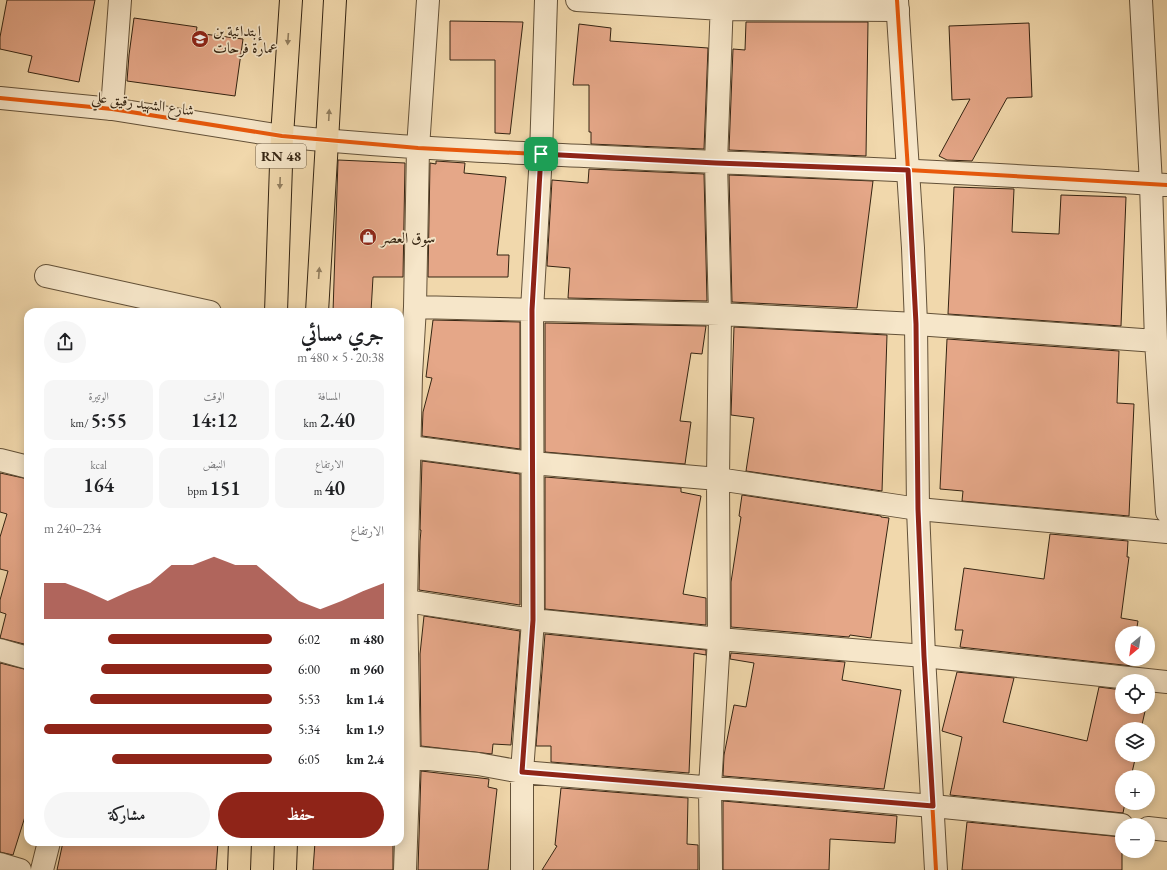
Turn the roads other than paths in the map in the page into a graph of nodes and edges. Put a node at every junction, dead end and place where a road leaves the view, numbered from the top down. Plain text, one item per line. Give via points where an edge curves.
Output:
1 (120, 0) edge
2 (291, 0) edge
3 (334, 0) edge
4 (428, 0) edge
5 (546, 0) edge
6 (577, 0) edge
7 (1141, 0) edge
8 (722, 4) edge
9 (898, 5) edge
10 (0, 98) edge
11 (112, 109) junction
12 (282, 136) junction
13 (327, 141) junction
14 (418, 148) junction
15 (541, 154) junction
16 (716, 163) junction
17 (908, 170) junction
18 (1159, 184) edge
19 (46, 276) dead end
20 (1160, 299) edge
21 (415, 306) junction
22 (192, 308) edge
23 (276, 308) edge
24 (316, 308) edge
25 (532, 310) junction
26 (720, 314) junction
27 (916, 324) junction
28 (1156, 341) junction
29 (410, 447) junction
30 (0, 460) edge
31 (532, 463) junction
32 (24, 466) edge
33 (718, 479) junction
34 (918, 509) junction
35 (1167, 512) edge
36 (1167, 532) edge
37 (406, 601) junction
38 (533, 620) junction
39 (719, 639) junction
40 (0, 650) edge
41 (924, 656) junction
42 (24, 657) edge
43 (1167, 682) edge
44 (405, 755) edge
45 (522, 772) junction
46 (710, 787) junction
47 (933, 806) junction
48 (1115, 824) edge
49 (1155, 829) edge
50 (1167, 830) edge
51 (48, 846) edge
52 (240, 846) edge
53 (286, 846) edge
54 (0, 864) edge
55 (20, 870) edge
56 (42, 870) edge
57 (239, 870) edge
58 (285, 870) edge
59 (405, 870) edge
60 (522, 870) edge
61 (711, 870) edge
62 (936, 870) edge

1 - 11 street
2 -> 12 main road, RN 48
13 -> 3 main road, RN 48
4 - 14 street
5 - 15 street
6 - 8 street
7 - 18 street
8 - 9 street
8 - 16 street
9 - 17 street
10 - 11 street, شارع الشهيد رقيق علي
11 - 12 street, شارع الشهيد رقيق علي
12 - 13 street, شارع الشهيد رقيق علي
12 -> 23 main road, RN 48
13 - 14 street, شارع الشهيد رقيق علي
24 -> 13 main road, RN 48
14 - 15 street, شارع الشهيد رقيق علي
14 - 21 street
15 - 16 street, شارع الشهيد رقيق علي
15 - 25 street
16 - 17 street, شارع الشهيد رقيق علي
16 - 26 street
17 - 18 street, شارع الشهيد رقيق علي
17 - 27 street
18 - 20 street
19 - 22 street
20 - 28 street
21 - 25 street
21 - 29 street
25 - 26 street
25 - 31 street
26 - 27 street
26 - 33 street
27 - 28 street
27 - 34 street
28 - 35 street
29 - 31 street
29 - 37 street
30 - 32 street
31 - 33 street
31 - 38 street
33 - 34 street
33 - 39 street
34 - 36 street
34 - 41 street
37 - 38 street
37 - 44 street
38 - 39 street
38 - 45 street
39 - 41 street
39 - 46 street
40 - 42 street
41 - 43 street
41 - 47 street
44 - 45 street
44 - 59 street
45 - 46 street
45 - 60 street
46 - 47 street
46 - 61 street
47 - 48 street
47 - 62 street
49 - 50 street
51 - 56 street
52 - 57 main road
53 - 58 main road
54 - 55 street

